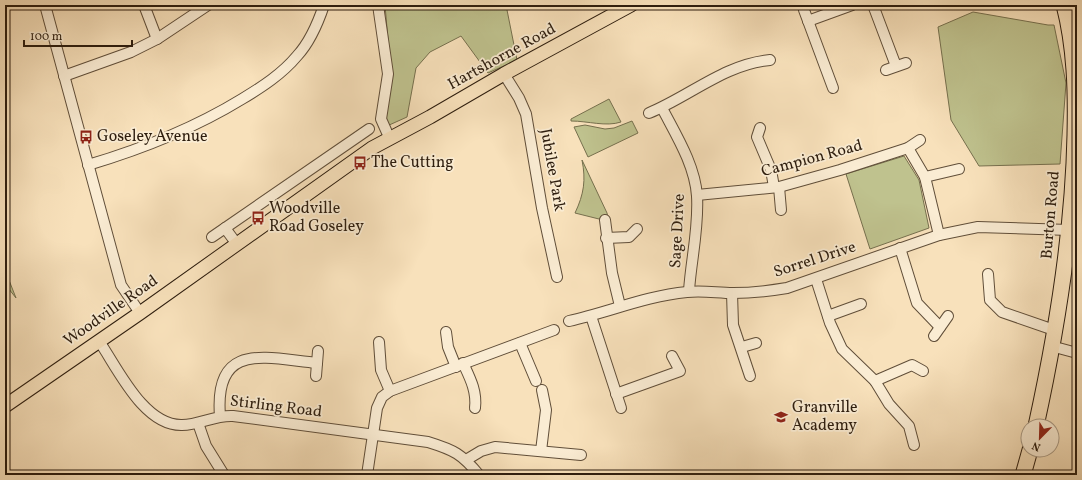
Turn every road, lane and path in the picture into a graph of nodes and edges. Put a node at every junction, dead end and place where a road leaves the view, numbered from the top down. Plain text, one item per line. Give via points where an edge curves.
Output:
1 (45, 5) edge
2 (144, 5) edge
3 (208, 5) edge
4 (324, 5) edge
5 (378, 5) edge
6 (631, 5) edge
7 (852, 5) edge
8 (873, 5) edge
9 (1064, 5) edge
10 (841, 7) edge
11 (804, 10) dead end
12 (808, 21) junction
13 (157, 39) junction
14 (770, 60) dead end
15 (886, 70) dead end
16 (504, 74) junction
17 (64, 76) junction
18 (833, 88) dead end
19 (1076, 99) edge
20 (662, 108) junction
21 (650, 113) dead end
22 (760, 128) dead end
23 (389, 137) junction
24 (920, 140) dead end
25 (372, 148) junction
26 (908, 148) junction
27 (88, 165) junction
28 (959, 169) dead end
29 (925, 177) junction
30 (777, 187) junction
31 (697, 195) junction
32 (781, 210) dead end
33 (604, 220) dead end
34 (226, 228) junction
35 (637, 229) dead end
36 (1069, 230) junction
37 (939, 235) junction
38 (212, 237) dead end
39 (606, 238) junction
40 (236, 243) junction
41 (900, 248) junction
42 (988, 274) dead end
43 (557, 277) dead end
44 (816, 279) junction
45 (689, 291) junction
46 (732, 293) junction
47 (861, 304) dead end
48 (620, 306) junction
49 (140, 313) junction
50 (591, 316) junction
51 (828, 316) junction
52 (948, 316) dead end
53 (568, 321) dead end
54 (940, 327) junction
55 (554, 330) dead end
56 (1054, 330) junction
57 (446, 332) dead end
58 (934, 336) dead end
59 (99, 341) junction
60 (379, 342) dead end
61 (520, 343) junction
62 (756, 343) dead end
63 (1051, 346) junction
64 (742, 347) junction
65 (318, 351) dead end
66 (1077, 353) edge
67 (672, 356) dead end
68 (317, 363) junction
69 (460, 365) junction
70 (924, 371) dead end
71 (316, 376) dead end
72 (750, 376) dead end
73 (536, 381) dead end
74 (875, 381) junction
75 (542, 390) dead end
76 (390, 391) junction
77 (616, 394) junction
78 (5, 406) edge
79 (475, 408) dead end
80 (620, 408) dead end
81 (220, 416) junction
82 (1038, 418) edge
83 (198, 423) junction
84 (373, 435) junction
85 (914, 445) dead end
86 (541, 451) junction
87 (581, 455) dead end
88 (1028, 458) edge
89 (466, 460) junction
90 (224, 475) edge
91 (367, 475) edge
92 (479, 475) edge
93 (1023, 475) edge

1 - 17 street
2 - 13 street
3 - 13 street
4 - 27 street via 314,30 298,56 261,88 189,129
5 - 23 street via 388,74 381,119
6 - 16 main road, Hartshorne Road
7 - 10 street
8 - 15 street via 901,64
9 - 19 highway, Burton Road via 1072,39
10 - 12 street
11 - 12 street
12 - 18 street
13 - 17 street via 131,52
14 - 20 street via 755,57 721,73
16 - 23 main road, Hartshorne Road via 430,118
16 - 43 street, Jubilee Park via 526,114
17 - 27 street
19 - 36 highway, Burton Road
20 - 21 street
20 - 31 street, Sage Drive via 681,144 692,172
22 - 30 street via 757,136
23 - 25 main road, Woodville Road
24 - 26 street, Campion Road
25 - 34 street via 366,131
25 - 40 main road, Woodville Road
26 - 29 street
26 - 30 street, Campion Road
27 - 49 street via 121,286
28 - 29 street
29 - 37 street
30 - 31 street, Campion Road
30 - 32 street
31 - 45 street, Sage Drive via 696,235
33 - 39 street
34 - 38 street
34 - 40 street
35 - 39 street via 629,237
36 - 37 street, Sorrel Drive via 978,227
36 - 56 highway, Burton Road
37 - 41 street, Sorrel Drive
39 - 48 street
40 - 49 main road, Woodville Road
41 - 44 street, Sorrel Drive
41 - 54 street via 917,303
42 - 56 street via 990,300 1002,312
44 - 46 street, Sorrel Drive via 787,288
44 - 51 street
45 - 46 street, Sorrel Drive
45 - 48 street, Sorrel Drive via 660,295
46 - 64 street via 733,325
47 - 51 street
48 - 50 street, Sorrel Drive
49 - 59 main road, Woodville Road
50 - 53 street, Sorrel Drive
50 - 77 street
51 - 74 street via 842,349
52 - 54 street
54 - 58 street
55 - 61 street
56 - 63 highway, Burton Road
57 - 69 street via 448,347
59 - 78 main road, Woodville Road
59 - 83 street, Stirling Road via 141,404 152,415 172,425
60 - 76 street via 381,370
61 - 69 street
61 - 73 street
62 - 64 street
63 - 66 street
63 - 82 highway, Burton Road
64 - 72 street
65 - 68 street
67 - 77 street via 680,371
68 - 71 street
68 - 81 street via 252,357 240,362 229,369 222,379
69 - 76 street
69 - 79 street via 473,385
70 - 74 street via 912,365
74 - 85 street via 889,404 909,426
75 - 86 street via 546,410
76 - 84 street via 382,397 377,408
77 - 80 street
81 - 83 street, Stirling Road
81 - 84 street, Stirling Road
83 - 90 street via 206,446
84 - 89 street, Stirling Road via 428,442 458,453
84 - 91 street
86 - 87 street
86 - 89 street via 495,447 481,451
88 - 93 highway
89 - 92 street, Stirling Road

